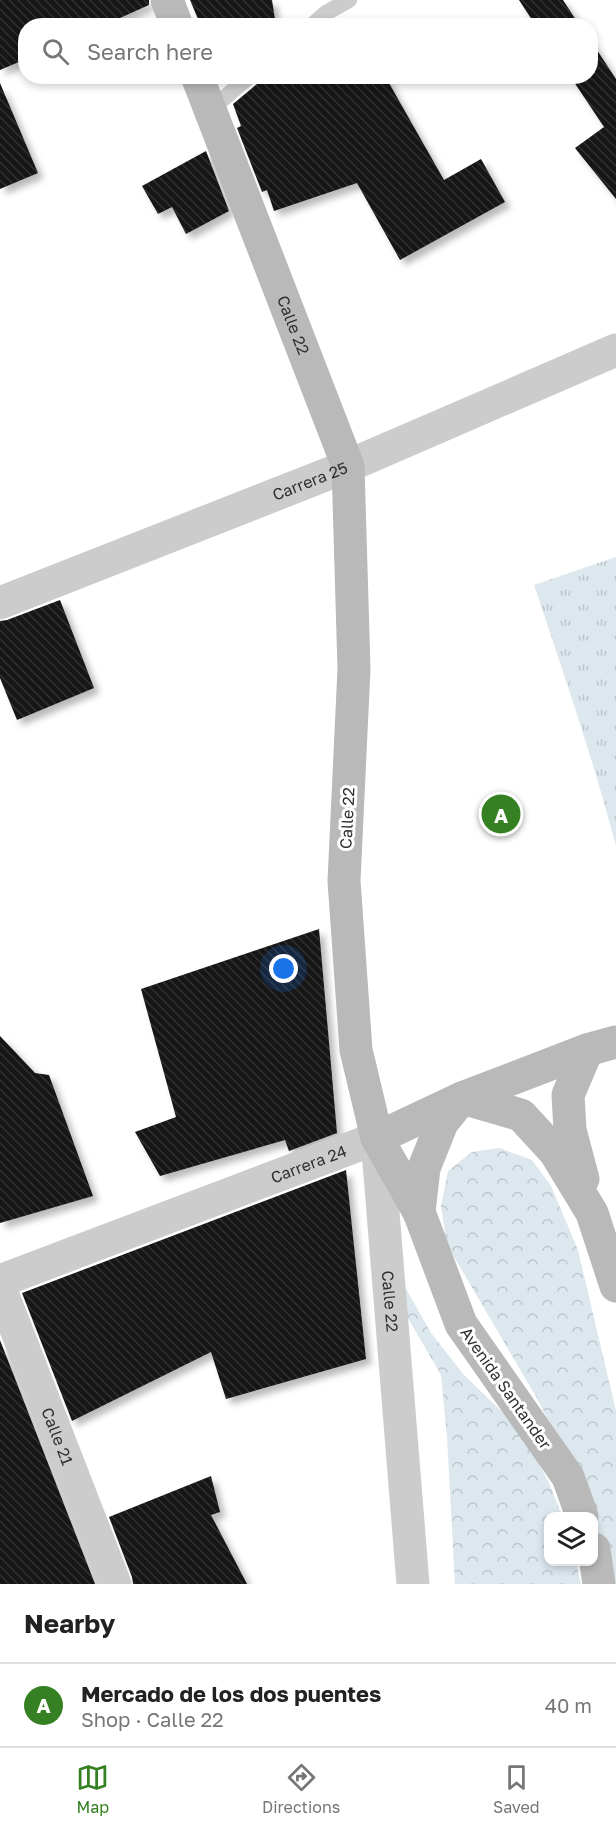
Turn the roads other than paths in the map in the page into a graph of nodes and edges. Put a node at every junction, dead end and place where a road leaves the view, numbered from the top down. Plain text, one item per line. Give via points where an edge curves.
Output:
1 (167, 0) edge
2 (349, 0) edge
3 (174, 18) edge
4 (320, 18) edge
5 (200, 84) edge
6 (241, 84) edge
7 (210, 110) junction
8 (616, 350) edge
9 (348, 466) junction
10 (0, 603) edge
11 (602, 1046) edge
12 (462, 1098) junction
13 (376, 1138) junction
14 (419, 1212) junction
15 (592, 1213) junction
16 (0, 1281) edge
17 (616, 1286) edge
18 (0, 1288) edge
19 (581, 1512) edge
20 (596, 1566) edge
21 (115, 1584) edge
22 (413, 1584) edge
23 (599, 1584) edge

1 - 3 main road
2 - 4 lane
5 - 7 main road, Calle 22
6 - 7 lane
7 - 9 main road, Calle 22
8 - 9 street, Carrera 25
9 - 10 street, Carrera 25
9 - 13 main road, Calle 22 via 354,669 344,881 356,1050
11 - 12 main road, Carrera 24
11 - 15 main road via 568,1095 570,1130
12 - 13 main road, Carrera 24
12 - 14 main road, Avenida Santander via 442,1123 424,1168
12 - 15 main road via 521,1115 555,1152
13 - 14 main road
13 - 16 street, Carrera 24
13 - 22 street, Calle 22
14 - 19 main road, Avenida Santander via 461,1324 568,1476
15 - 17 main road
18 - 21 street, Calle 21
20 - 23 main road

